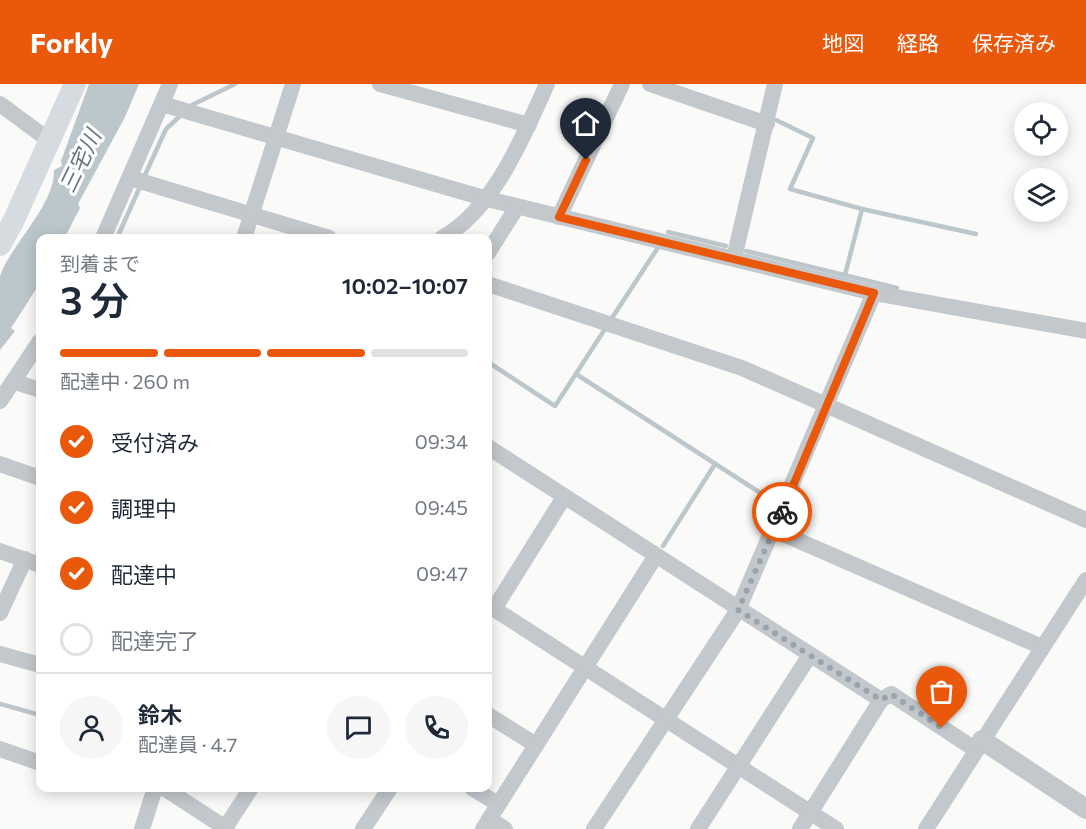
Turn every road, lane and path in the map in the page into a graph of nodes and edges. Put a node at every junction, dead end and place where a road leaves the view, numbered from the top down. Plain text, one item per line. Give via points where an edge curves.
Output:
1 (75, 84) edge
2 (170, 84) edge
3 (293, 84) edge
4 (380, 84) edge
5 (547, 84) edge
6 (622, 84) edge
7 (650, 84) edge
8 (775, 84) edge
9 (0, 104) edge
10 (162, 104) junction
11 (767, 124) junction
12 (529, 126) junction
13 (276, 138) junction
14 (50, 141) junction
15 (130, 178) junction
16 (487, 199) junction
17 (517, 207) junction
18 (251, 217) junction
19 (559, 217) junction
20 (105, 234) edge
21 (245, 234) edge
22 (314, 234) edge
23 (450, 234) edge
24 (0, 245) edge
25 (492, 247) edge
26 (734, 258) junction
27 (492, 285) edge
28 (874, 293) junction
29 (1086, 331) edge
30 (36, 348) edge
31 (15, 382) junction
32 (36, 389) edge
33 (0, 401) edge
34 (826, 406) junction
35 (492, 450) edge
36 (0, 464) edge
37 (36, 477) edge
38 (564, 497) junction
39 (1086, 520) edge
40 (774, 530) junction
41 (0, 551) edge
42 (655, 557) junction
43 (33, 562) edge
44 (1086, 580) edge
45 (492, 605) edge
46 (492, 608) edge
47 (738, 610) junction
48 (0, 613) edge
49 (1042, 647) junction
50 (0, 654) edge
51 (810, 655) junction
52 (36, 664) edge
53 (584, 669) junction
54 (881, 700) junction
55 (492, 718) edge
56 (664, 720) junction
57 (536, 745) junction
58 (980, 745) junction
59 (0, 749) edge
60 (36, 762) edge
61 (737, 767) junction
62 (154, 792) edge
63 (170, 792) edge
64 (248, 792) edge
65 (387, 792) edge
66 (474, 792) edge
67 (1086, 809) edge
68 (810, 814) junction
69 (490, 817) edge
70 (226, 828) edge
71 (142, 829) edge
72 (363, 829) edge
73 (505, 829) edge
74 (594, 829) edge
75 (698, 829) edge
76 (800, 829) edge
77 (836, 829) edge
78 (926, 829) edge

1 - 14 main road
2 - 10 street
3 - 13 street
4 - 12 street
5 - 12 street
6 - 19 street
7 - 11 street
8 - 11 street
9 - 14 street
10 - 13 street
10 - 15 street
11 - 26 street
12 - 16 street
13 - 16 street
13 - 18 street
14 - 24 main road
15 - 18 street
15 - 20 street
16 - 17 street
16 - 23 street
17 - 19 street
17 - 25 street
18 - 21 street
18 - 22 street
19 - 26 street
26 - 28 street
27 - 34 street via 742,368
28 - 29 street
28 - 34 street
30 - 31 street
31 - 32 street
31 - 33 street
34 - 39 street
34 - 40 street
35 - 38 street
36 - 37 street
38 - 42 street
38 - 45 street
40 - 47 street
40 - 49 street
41 - 43 street
42 - 47 street
42 - 53 street
43 - 48 street
44 - 49 street
46 - 53 street
47 - 51 street
47 - 56 street
49 - 58 street
50 - 52 street
51 - 54 street
51 - 61 street
53 - 56 street
53 - 57 street
54 - 58 street via 891,694
54 - 68 street
55 - 57 street
56 - 61 street
56 - 74 street
57 - 69 street
58 - 67 street
58 - 78 street
59 - 60 street
61 - 68 street
61 - 75 street
62 - 71 street
63 - 70 street
64 - 70 street
65 - 72 street
66 - 69 street
68 - 76 street
68 - 77 street
69 - 73 street

